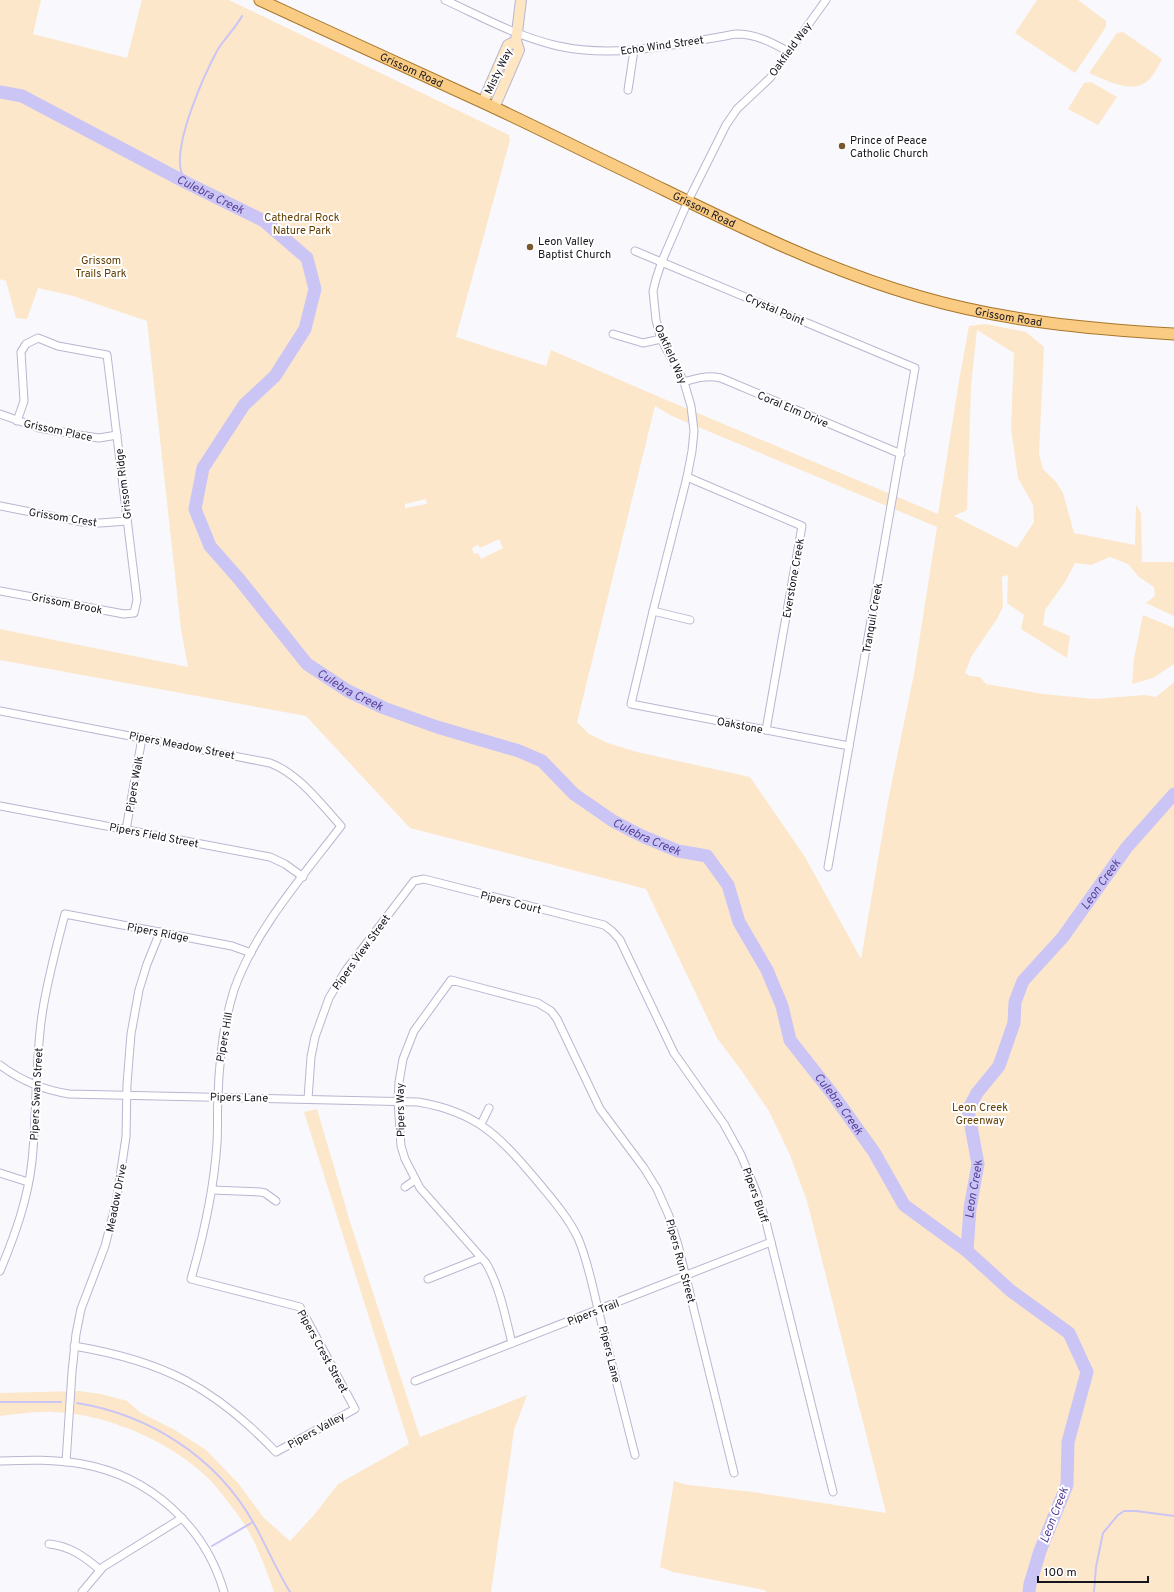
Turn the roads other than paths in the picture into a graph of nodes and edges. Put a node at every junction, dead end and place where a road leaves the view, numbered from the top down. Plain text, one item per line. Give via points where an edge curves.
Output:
1 (260, 0) edge
2 (445, 0) edge
3 (521, 0) edge
4 (826, 0) edge
5 (517, 37) junction
6 (634, 50) junction
7 (789, 52) junction
8 (628, 90) dead end
9 (483, 102) junction
10 (494, 108) junction
11 (688, 201) junction
12 (636, 251) dead end
13 (662, 261) junction
14 (613, 334) dead end
15 (1174, 334) edge
16 (661, 338) junction
17 (915, 368) joint
18 (684, 382) junction
19 (0, 414) edge
20 (17, 421) junction
21 (117, 435) junction
22 (900, 454) junction
23 (687, 478) junction
24 (0, 506) edge
25 (127, 521) junction
26 (0, 591) edge
27 (653, 611) junction
28 (134, 613) joint
29 (690, 620) dead end
30 (631, 704) joint
31 (0, 710) edge
32 (766, 730) junction
33 (142, 738) junction
34 (849, 746) junction
35 (0, 806) edge
36 (341, 826) joint
37 (126, 830) junction
38 (828, 867) dead end
39 (303, 877) junction
40 (414, 881) joint
41 (65, 914) joint
42 (608, 928) joint
43 (160, 932) junction
44 (250, 953) junction
45 (545, 1006) joint
46 (0, 1065) edge
47 (36, 1086) junction
48 (127, 1096) junction
49 (218, 1097) junction
50 (308, 1099) junction
51 (398, 1101) junction
52 (490, 1108) dead end
53 (480, 1124) junction
54 (0, 1173) edge
55 (415, 1180) junction
56 (28, 1182) junction
57 (405, 1187) dead end
58 (212, 1190) junction
59 (276, 1201) dead end
60 (770, 1242) junction
61 (481, 1258) junction
62 (0, 1271) edge
63 (685, 1276) junction
64 (191, 1279) joint
65 (428, 1279) dead end
66 (598, 1310) junction
67 (512, 1343) junction
68 (74, 1346) junction
69 (415, 1381) dead end
70 (355, 1409) joint
71 (635, 1455) dead end
72 (0, 1461) edge
73 (66, 1462) junction
74 (734, 1474) dead end
75 (833, 1492) dead end
76 (182, 1518) junction
77 (49, 1544) dead end
78 (100, 1570) junction
79 (82, 1592) edge
80 (224, 1592) edge

1 - 9 main road, Grissom Road
2 - 5 street, Echo Wind Street
3 - 5 street, Misty Way
4 - 7 street, Oakfield Way
5 - 6 street, Echo Wind Street via 580,50
5 - 9 street, Misty Way via 508,45
5 - 10 street, Misty Way via 519,50
6 - 7 street, Echo Wind Street via 747,34 764,39
6 - 8 street
7 - 11 street, Oakfield Way via 770,78 731,116
9 - 10 main road, Grissom Road
10 - 11 main road, Grissom Road
11 - 13 street, Oakfield Way
11 - 15 main road, Grissom Road via 849,274 920,297 1037,322
12 - 13 street, Crystal Point
13 - 16 street, Oakfield Way via 654,290 656,320
13 - 17 street, Crystal Point
14 - 16 street via 643,344
16 - 18 street, Oakfield Way
17 - 22 street, Tranquil Creek
18 - 22 street, Coral Elm Drive via 710,376 721,378
18 - 23 street, Oakfield Way via 694,431
19 - 20 street, Grissom Place
20 - 21 street, Grissom Place via 38,428 98,438
20 - 21 street, Grissom Ridge via 24,401 21,352 26,344 38,338 58,346 108,355
21 - 25 street, Grissom Ridge
22 - 34 street, Tranquil Creek
23 - 27 street, Oakfield Way
23 - 32 street, Everstone Creek via 802,526
24 - 25 street, Grissom Crest via 82,522
25 - 28 street, Grissom Ridge via 137,600
26 - 28 street, Grissom Brook via 124,614
27 - 29 street
27 - 30 street, Oakfield Way
30 - 32 street, Oakstone
31 - 33 street, Pipers Meadow Street
32 - 34 street, Oakstone
33 - 36 street, Pipers Meadow Street via 277,765 295,777
33 - 37 street, Pipers Walk
34 - 38 street, Tranquil Creek
35 - 37 street, Pipers Field Street
36 - 39 street, Pipers Hill
37 - 39 street, Pipers Field Street via 270,857 279,860
39 - 44 street, Pipers Hill via 260,935
40 - 42 street, Pipers Court via 424,879
40 - 50 street, Pipers View Street via 346,970 329,998 313,1044
41 - 43 street, Pipers Ridge
41 - 47 street, Pipers Swan Street via 48,976
42 - 60 street, Pipers Bluff via 620,940 674,1052 724,1124 741,1155 756,1191
43 - 44 street, Pipers Ridge via 232,946
43 - 48 street, Meadow Drive via 139,990 131,1034
44 - 49 street, Pipers Hill via 234,990 226,1020
45 - 51 street, Pipers Way via 451,980 421,1020 408,1043 401,1068
45 - 63 street, Pipers Run Street via 557,1019 600,1109 657,1189 669,1216
46 - 47 street, Pipers Lane
47 - 48 street, Pipers Lane via 69,1094
47 - 56 street, Pipers Swan Street via 32,1162
48 - 49 street, Pipers Lane
48 - 68 street, Meadow Drive via 126,1137 116,1203 105,1246 82,1310
49 - 50 street, Pipers Lane
49 - 58 street, Pipers Hill
50 - 51 street, Pipers Lane
51 - 53 street, Pipers Lane via 434,1105 463,1114
51 - 55 street, Pipers Way via 401,1146
52 - 53 street
53 - 66 street, Pipers Lane via 508,1147 569,1222 590,1271
54 - 56 street
55 - 57 street
55 - 61 street, Pipers Way
56 - 62 street, Pipers Swan Street via 27,1195
58 - 59 street via 260,1192
58 - 64 street, Pipers Hill
60 - 63 street, Pipers Trail
60 - 75 street, Pipers Bluff
61 - 65 street
61 - 67 street, Pipers Way via 491,1272 499,1292
63 - 66 street, Pipers Trail
63 - 74 street, Pipers Run Street
64 - 70 street, Pipers Crest Street via 300,1307
66 - 67 street, Pipers Trail
66 - 71 street, Pipers Lane
67 - 69 street, Pipers Trail
68 - 70 street, Pipers Valley via 143,1362 169,1371 196,1385 238,1415 276,1452
68 - 73 street, Meadow Drive
72 - 73 street
73 - 76 street via 101,1469 133,1481 158,1496
76 - 78 street via 115,1558
76 - 80 street via 212,1560
77 - 78 street via 80,1554
78 - 79 street

